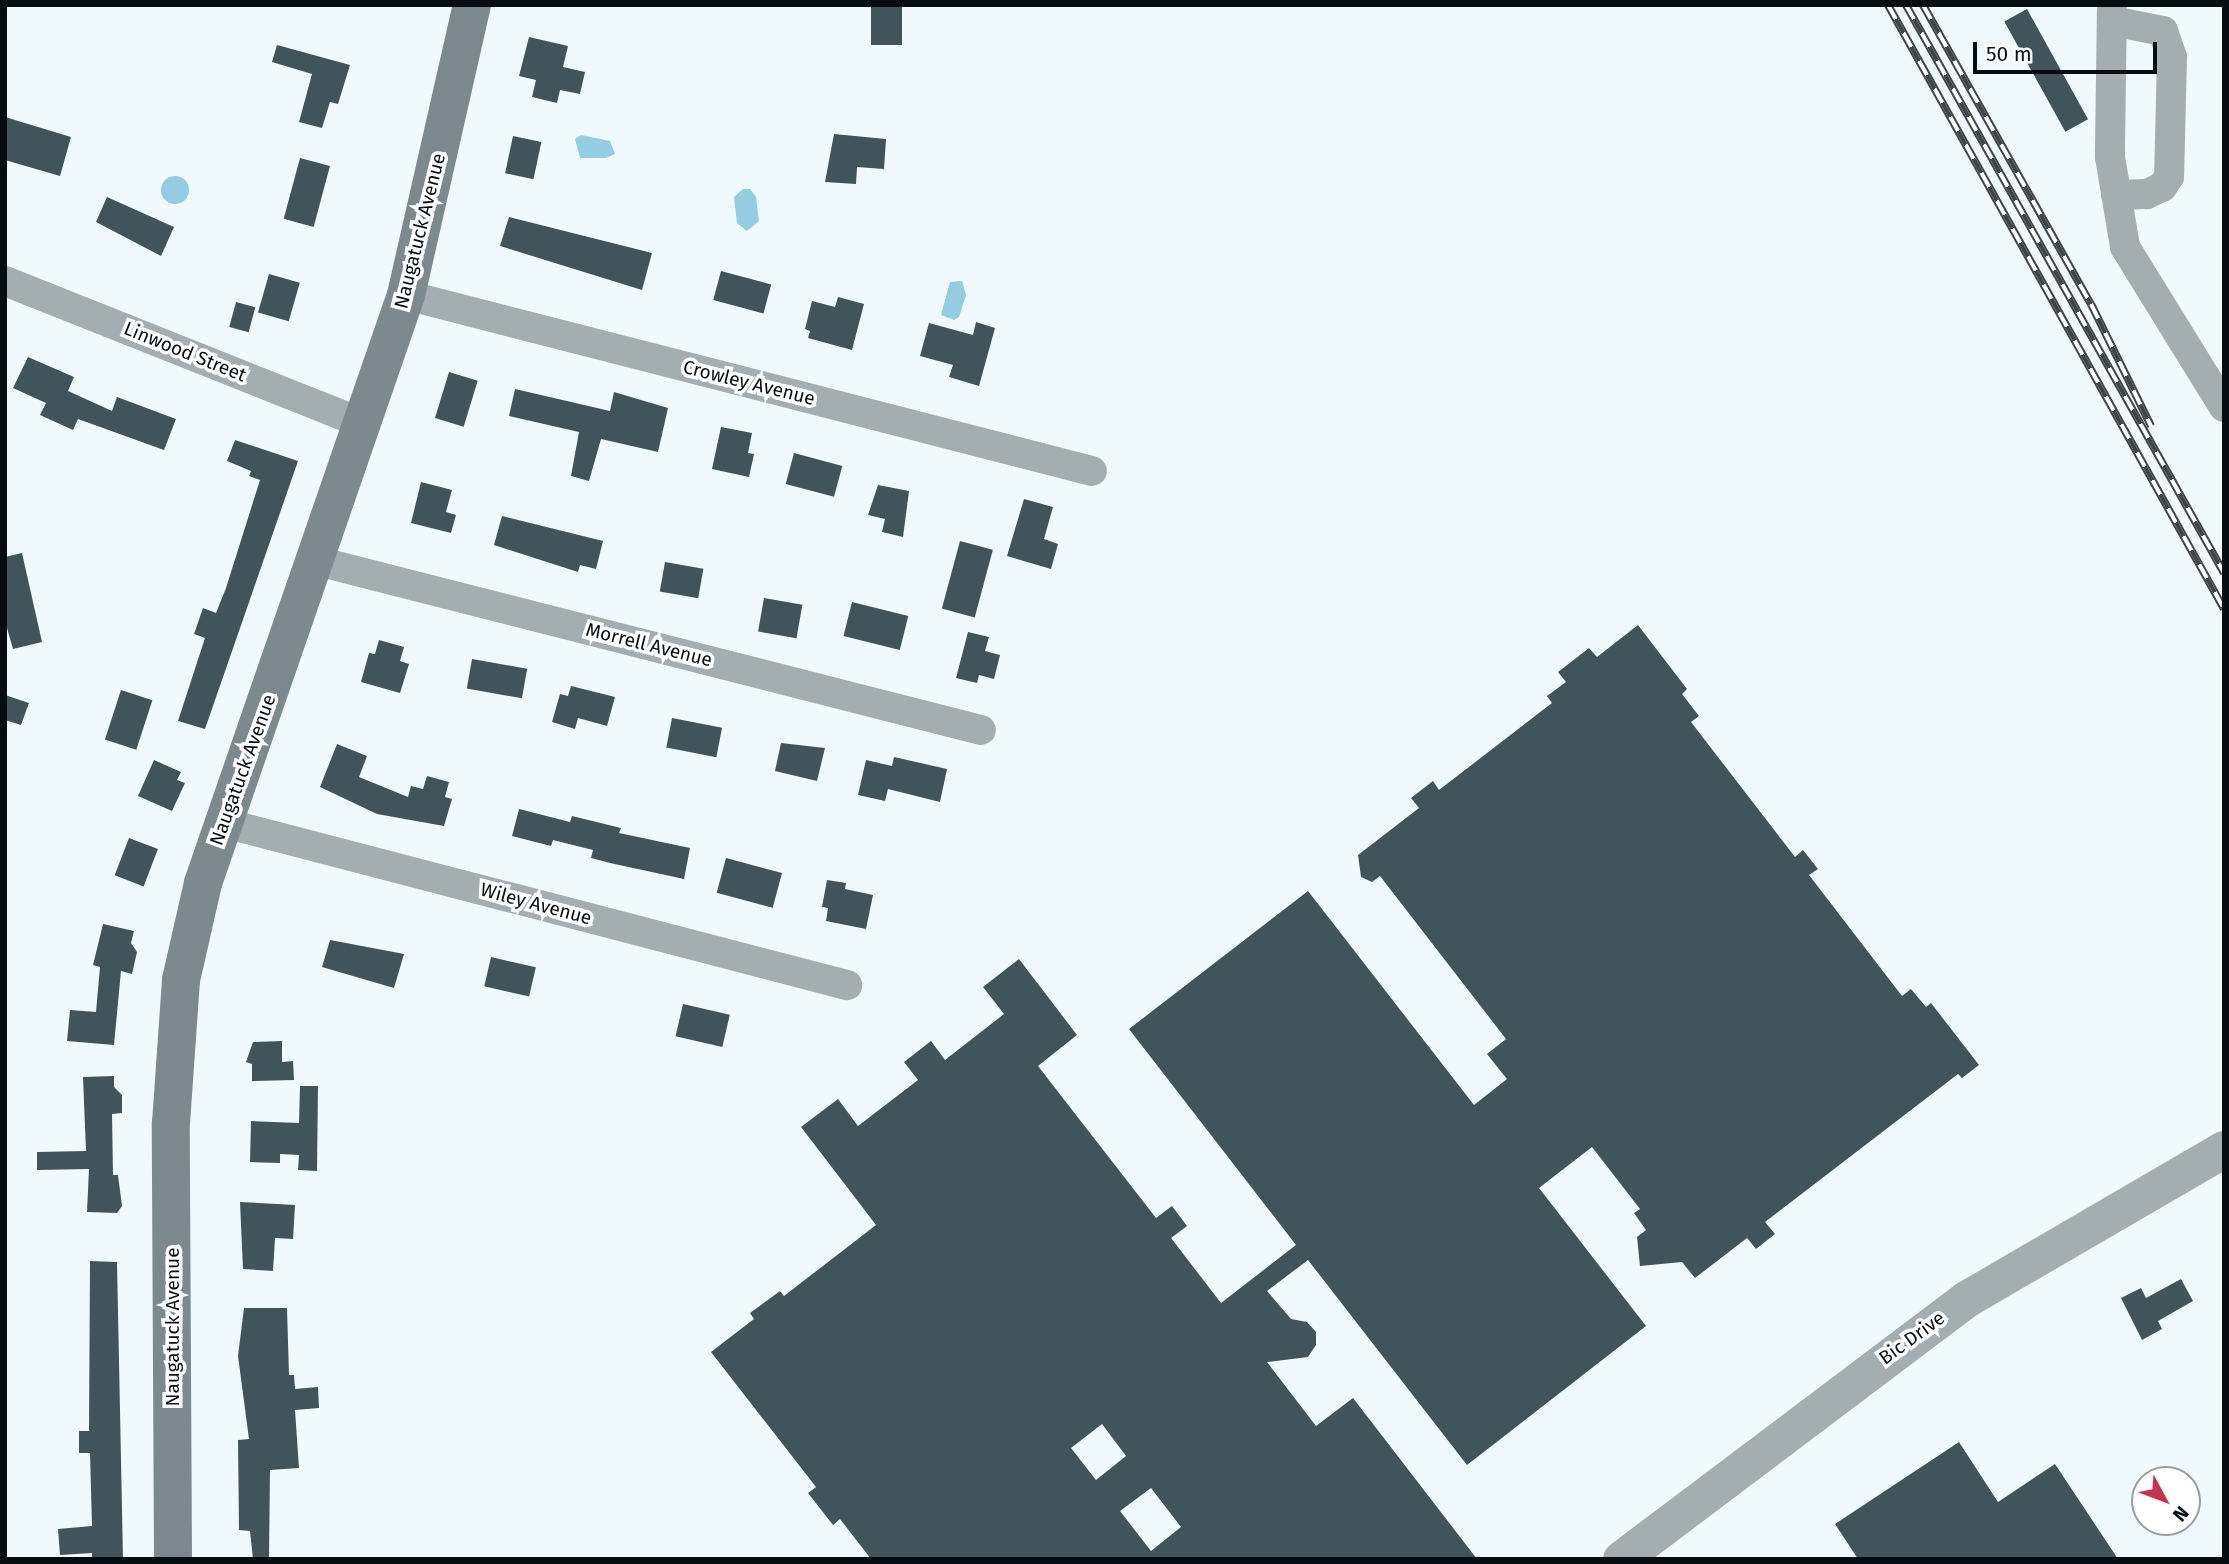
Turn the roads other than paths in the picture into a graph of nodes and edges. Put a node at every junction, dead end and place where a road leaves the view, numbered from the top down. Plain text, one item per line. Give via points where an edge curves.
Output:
1 (472, 5) edge
2 (2112, 13) edge
3 (2116, 195) junction
4 (5, 281) edge
5 (407, 295) junction
6 (2224, 407) edge
7 (364, 424) junction
8 (1093, 471) dead end
9 (317, 561) junction
10 (981, 730) dead end
11 (224, 823) junction
12 (847, 985) dead end
13 (2224, 1149) edge
14 (173, 1559) edge
15 (1621, 1559) edge

1 - 5 main road, Naugatuck Avenue
2 - 3 street via 2110,158
2 - 3 street via 2163,31 2172,57 2169,177 2162,187 2147,194
3 - 6 street via 2125,247
4 - 7 street, Linwood Street
5 - 7 main road, Naugatuck Avenue
5 - 8 street, Crowley Avenue
7 - 9 main road, Naugatuck Avenue
9 - 10 street, Morrell Avenue
9 - 11 main road, Naugatuck Avenue
11 - 12 street, Wiley Avenue
11 - 14 main road, Naugatuck Avenue via 192,923 174,1051
13 - 15 street, Bic Drive via 1966,1299

